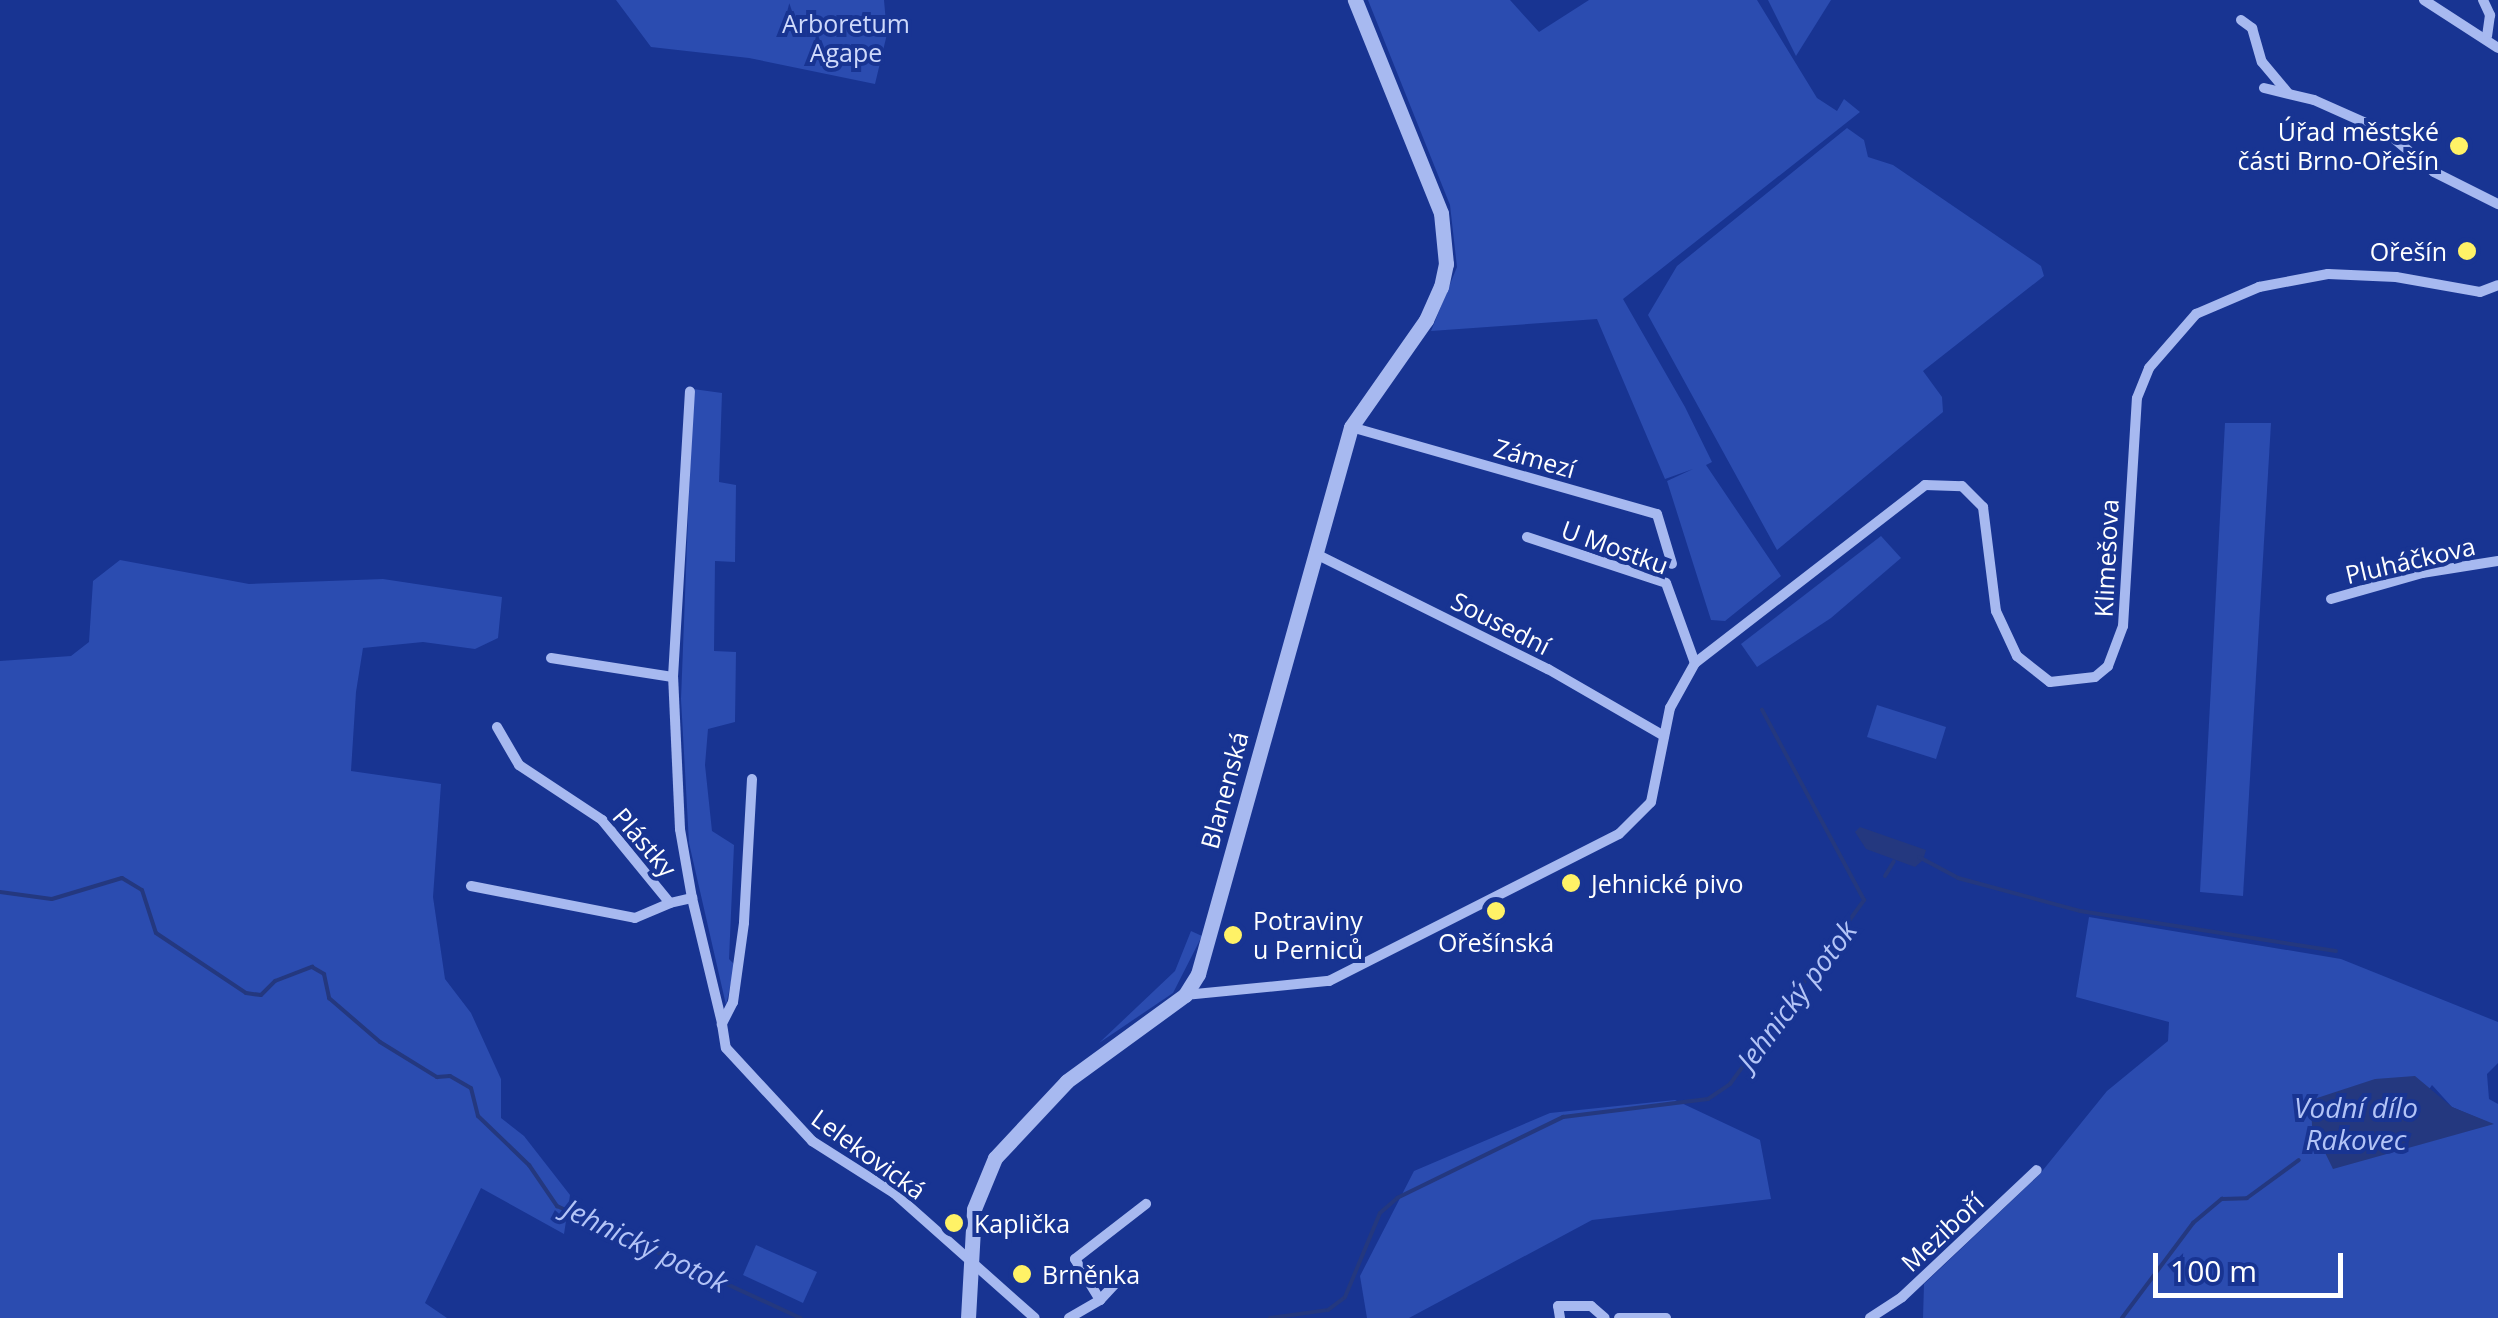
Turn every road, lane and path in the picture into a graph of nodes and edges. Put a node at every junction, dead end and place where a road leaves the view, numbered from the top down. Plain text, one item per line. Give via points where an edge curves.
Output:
1 (1355, 0) edge
2 (2424, 0) edge
3 (2483, 0) edge
4 (2241, 20) dead end
5 (2486, 36) junction
6 (2498, 48) edge
7 (2264, 88) dead end
8 (2288, 94) junction
9 (2498, 204) edge
10 (2498, 285) edge
11 (690, 392) dead end
12 (1351, 427) junction
13 (1527, 537) dead end
14 (1316, 554) junction
15 (2498, 561) edge
16 (1672, 564) dead end
17 (2331, 599) dead end
18 (552, 658) dead end
19 (1695, 663) junction
20 (673, 677) junction
21 (497, 728) dead end
22 (1664, 736) junction
23 (752, 779) dead end
24 (471, 886) dead end
25 (692, 898) junction
26 (670, 904) junction
27 (1185, 995) junction
28 (722, 1024) junction
29 (2037, 1170) dead end
30 (1146, 1204) dead end
31 (972, 1260) junction
32 (1125, 1273) dead end
33 (1100, 1300) junction
34 (968, 1318) edge
35 (1035, 1318) edge
36 (1069, 1318) edge
37 (1560, 1318) edge
38 (1605, 1318) edge
39 (1618, 1318) edge
40 (1666, 1318) edge
41 (1870, 1318) edge

1 - 12 street, Blanenská via 1441,213 1446,264 1426,320
2 - 5 street
3 - 5 street via 2490,15
4 - 8 street
5 - 6 street
7 - 8 street
8 - 9 street via 2386,132 2434,172
10 - 19 street, Klimešova via 2480,292 2370,274 2303,277 2215,302 2178,333 2149,368 2137,398 2124,626 2113,656 2095,678 2050,682 2018,656 1996,611 1983,507 1971,491 1950,482 1925,485
11 - 20 street, Plástky
12 - 14 street, Blanenská
12 - 16 street, Zámezí via 1657,514
13 - 19 street, U Mostku via 1666,584
14 - 22 street, Sousední via 1548,668
14 - 27 street, Blanenská via 1207,946
15 - 17 street, Pluháčkova via 2422,572
18 - 20 street
19 - 22 street via 1678,686
20 - 25 street, Plástky via 680,830
21 - 26 street, Plástky via 519,765 602,820
22 - 27 street via 1651,802 1605,843 1329,981
23 - 28 street via 744,923 733,1002
24 - 26 street via 634,918
25 - 26 street, Plástky
25 - 28 street, Lelekovická
27 - 31 street, Blanenská via 1067,1081 994,1158 976,1197
28 - 31 street, Lelekovická via 733,1059 794,1124 894,1193
29 - 41 street, Meziboří via 1902,1297
30 - 33 street via 1075,1259
31 - 34 street, Blanenská
31 - 35 street, Lelekovická via 992,1286
32 - 33 street
33 - 36 street
37 - 38 street via 1558,1306 1591,1306
39 - 40 street

